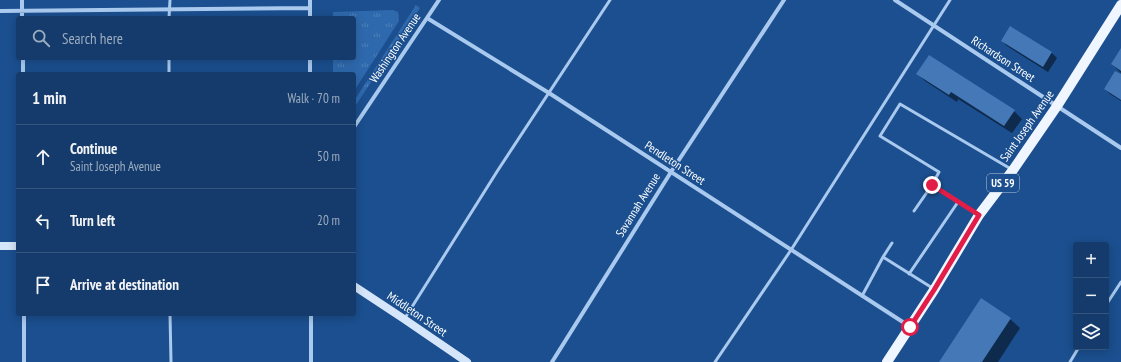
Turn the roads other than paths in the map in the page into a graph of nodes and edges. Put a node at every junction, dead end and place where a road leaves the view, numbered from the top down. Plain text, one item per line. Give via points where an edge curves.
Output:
1 (22, 0) edge
2 (170, 0) edge
3 (310, 0) edge
4 (439, 0) edge
5 (610, 0) edge
6 (784, 0) edge
7 (895, 0) edge
8 (950, 0) edge
9 (1121, 5) edge
10 (310, 8) junction
11 (170, 10) junction
12 (0, 11) edge
13 (22, 11) junction
14 (22, 16) edge
15 (170, 16) edge
16 (310, 16) edge
17 (427, 18) junction
18 (934, 25) junction
19 (23, 60) edge
20 (169, 60) edge
21 (310, 60) edge
22 (23, 72) edge
23 (169, 72) edge
24 (310, 72) edge
25 (549, 93) junction
26 (1057, 106) junction
27 (356, 124) edge
28 (1121, 148) edge
29 (1013, 170) junction
30 (671, 172) junction
31 (932, 185) junction
32 (958, 202) junction
33 (914, 211) dead end
34 (979, 215) junction
35 (892, 243) dead end
36 (0, 246) edge
37 (16, 246) edge
38 (791, 250) junction
39 (883, 257) junction
40 (909, 274) junction
41 (1121, 282) edge
42 (356, 287) edge
43 (934, 290) junction
44 (862, 296) junction
45 (1109, 300) edge
46 (24, 316) edge
47 (170, 316) edge
48 (311, 316) edge
49 (404, 319) junction
50 (910, 327) junction
51 (1078, 350) edge
52 (24, 362) edge
53 (171, 362) edge
54 (311, 362) edge
55 (466, 362) edge
56 (552, 362) edge
57 (715, 362) edge
58 (887, 362) edge
59 (1070, 362) edge

1 - 13 street
2 - 11 lane
3 - 10 street
4 - 17 street, Washington Avenue
5 - 25 lane
6 - 30 street, Savannah Avenue
7 - 18 street, Richardson Street
8 - 18 lane
9 - 26 main road, Saint Joseph Avenue / US 59
10 - 11 street
10 - 16 street
11 - 13 street
11 - 15 lane
12 - 13 street
13 - 14 street
17 - 25 street, Pendleton Street
17 - 27 street, Washington Avenue
18 - 26 street, Richardson Street
18 - 38 lane
19 - 22 street
20 - 23 lane
21 - 24 street
25 - 30 street, Pendleton Street
25 - 49 lane
26 - 28 street, Richardson Street
26 - 29 main road, Saint Joseph Avenue / US 59
29 - 31 lane via 900,104 880,136 939,172
29 - 34 main road, Saint Joseph Avenue / US 59
30 - 38 street, Pendleton Street
30 - 56 street, Savannah Avenue
31 - 32 lane
31 - 33 lane
32 - 34 lane
32 - 40 lane
34 - 43 main road, Saint Joseph Avenue / US 59
35 - 39 lane
36 - 37 street
38 - 44 street, Pendleton Street
38 - 57 lane
39 - 40 lane
39 - 44 lane
40 - 43 lane
41 - 45 lane
42 - 49 street, Middleton Street
43 - 50 main road, Saint Joseph Avenue / US 59
44 - 50 street, Pendleton Street
46 - 52 street
47 - 53 lane
48 - 54 street
49 - 55 street, Middleton Street
50 - 58 main road, Saint Joseph Avenue / US 59
51 - 59 lane

